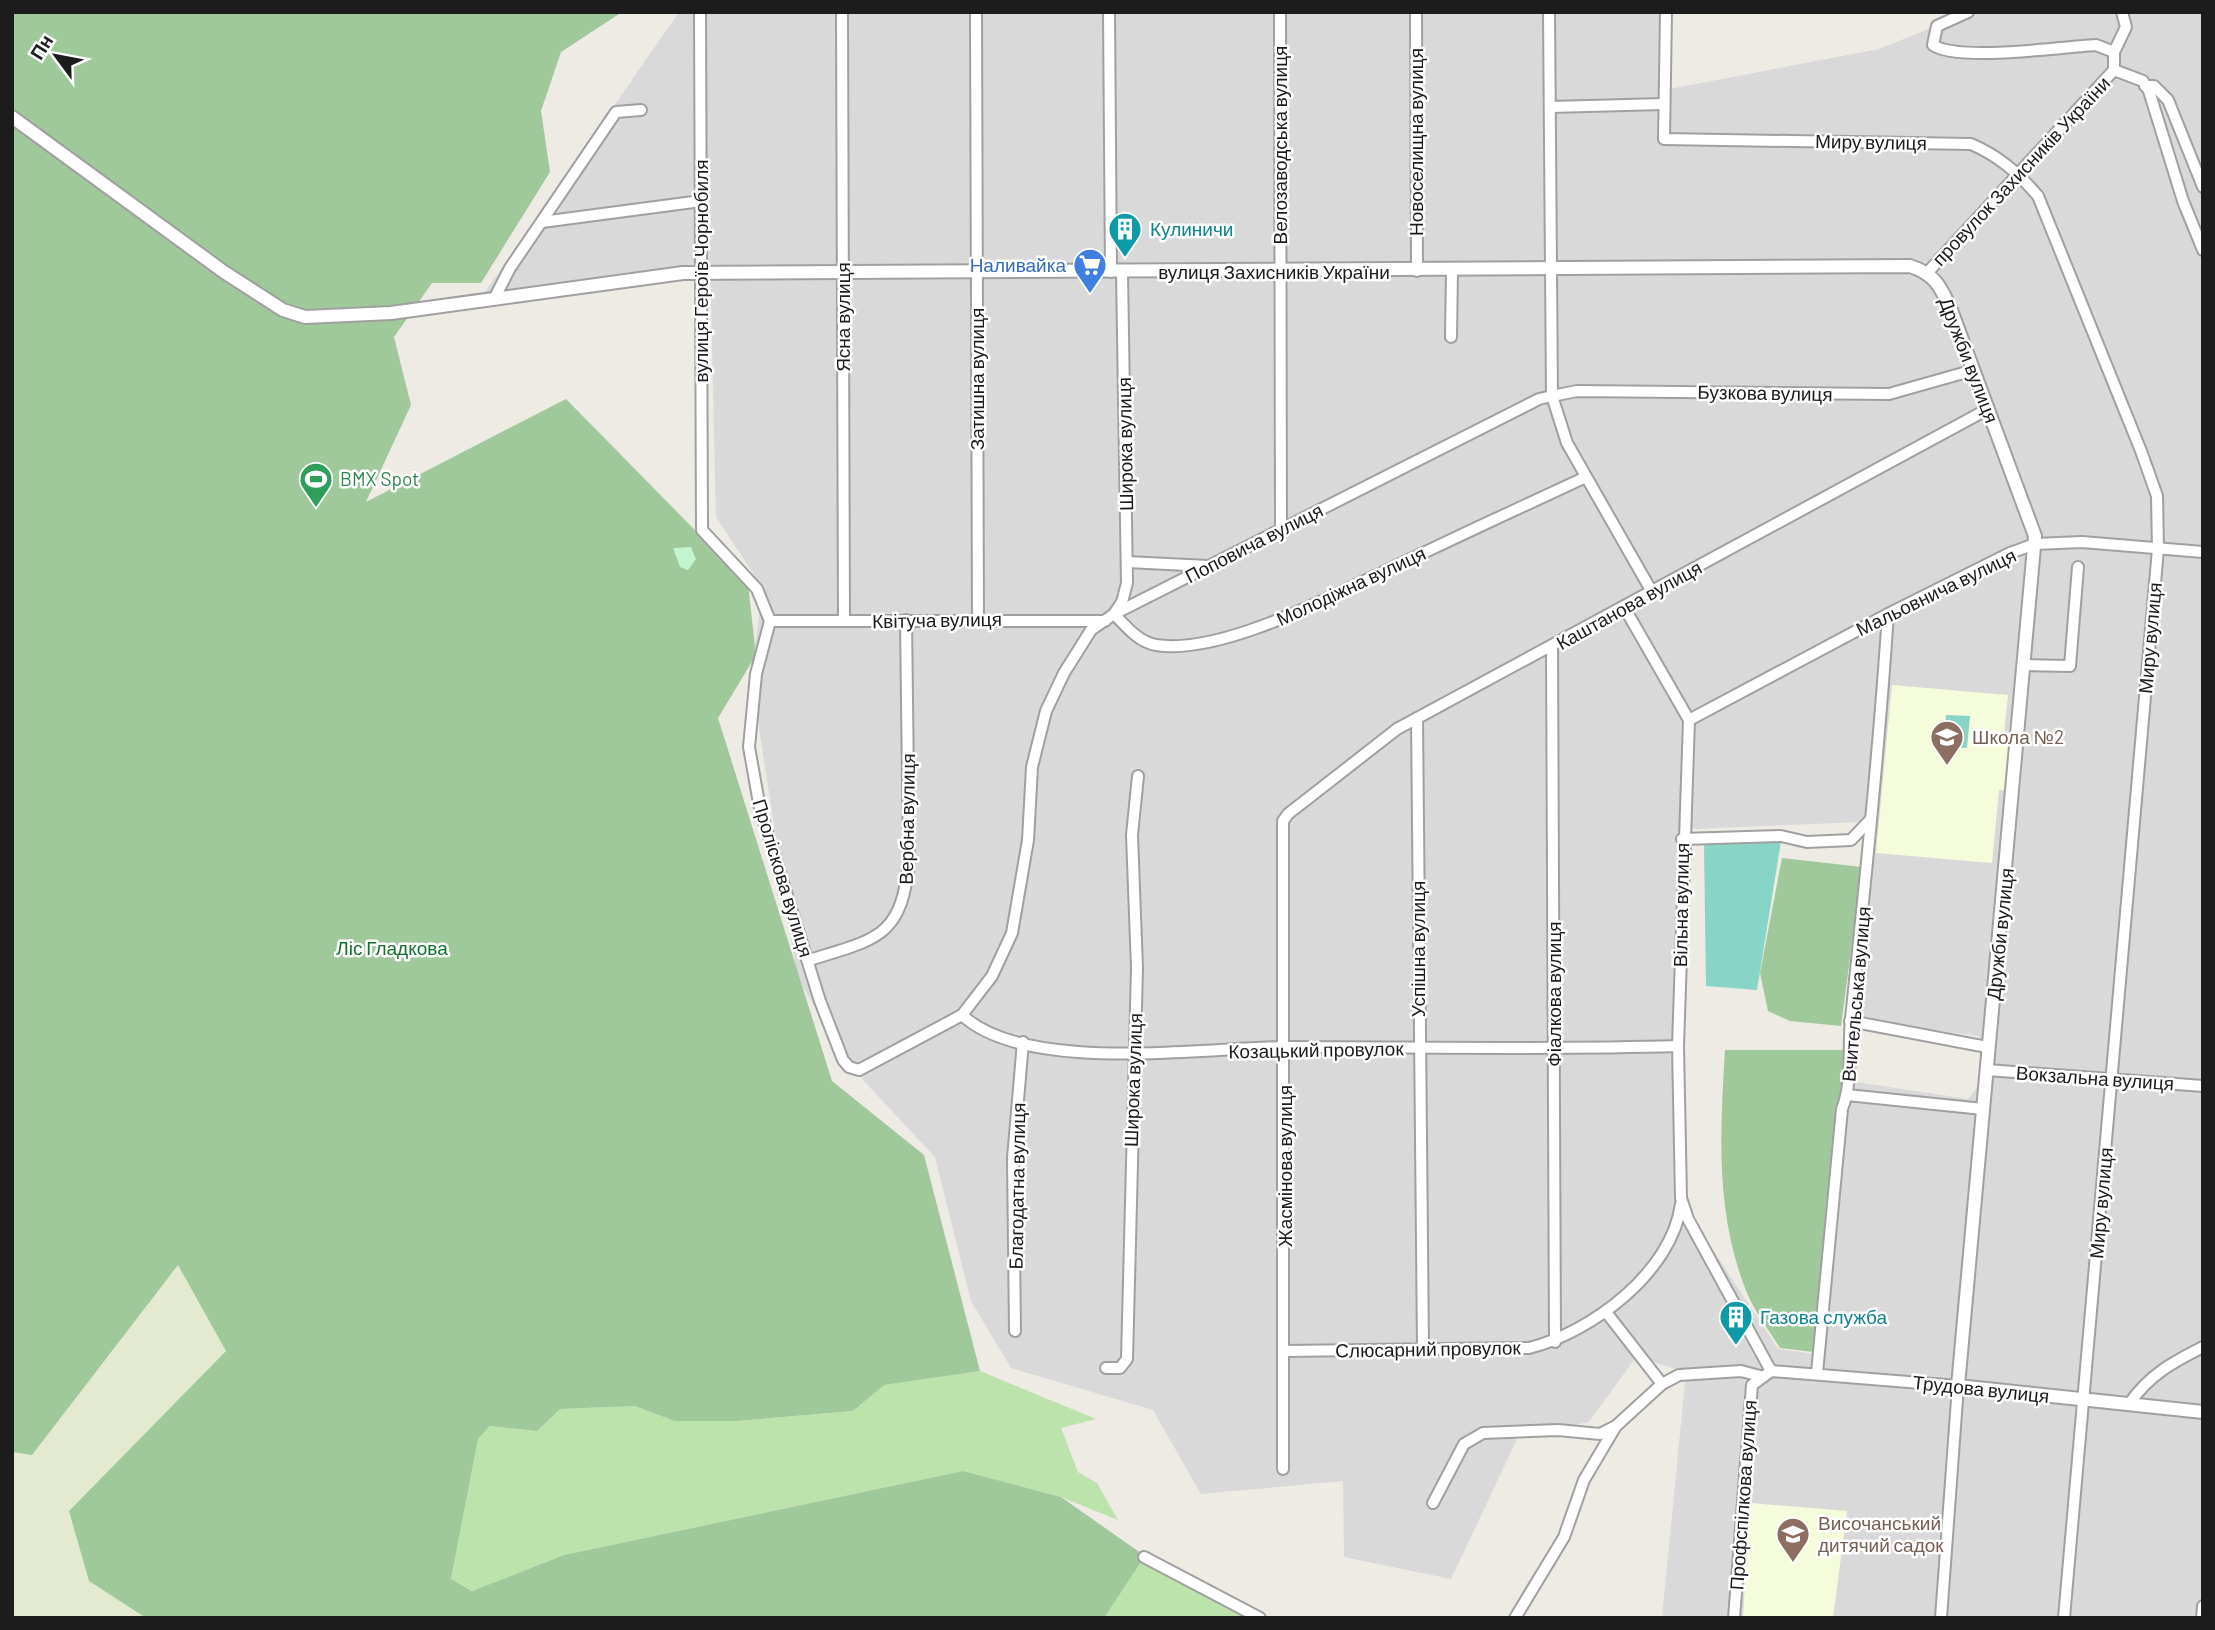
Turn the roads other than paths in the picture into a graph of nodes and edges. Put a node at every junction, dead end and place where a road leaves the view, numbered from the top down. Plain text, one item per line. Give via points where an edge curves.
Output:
1 (700, 12) edge
2 (842, 12) edge
3 (975, 12) edge
4 (1109, 12) edge
5 (1280, 12) edge
6 (1416, 12) edge
7 (1549, 12) edge
8 (1666, 12) edge
9 (1968, 12) edge
10 (2122, 12) edge
11 (2114, 52) junction
12 (2114, 70) junction
13 (2146, 86) junction
14 (1664, 104) junction
15 (1550, 107) junction
16 (641, 110) dead end
17 (12, 117) edge
18 (2018, 173) junction
19 (2203, 187) edge
20 (701, 201) junction
21 (542, 222) junction
22 (2203, 250) edge
23 (1551, 270) junction
24 (1417, 271) junction
25 (1452, 271) junction
26 (977, 272) junction
27 (1117, 272) junction
28 (1281, 272) junction
29 (1928, 272) junction
30 (701, 273) junction
31 (843, 273) junction
32 (494, 299) junction
33 (1451, 337) dead end
34 (1974, 370) junction
35 (1552, 396) junction
36 (1988, 409) junction
37 (1586, 477) junction
38 (1282, 529) junction
39 (2035, 544) junction
40 (2158, 549) junction
41 (2203, 552) edge
42 (1126, 562) junction
43 (1208, 566) junction
44 (2078, 567) dead end
45 (1652, 592) junction
46 (1624, 607) junction
47 (1888, 614) junction
48 (1109, 617) junction
49 (978, 619) junction
50 (906, 620) junction
51 (770, 621) junction
52 (844, 621) junction
53 (1552, 646) junction
54 (2025, 664) junction
55 (1417, 718) junction
56 (1689, 720) junction
57 (1138, 776) dead end
58 (1871, 819) junction
59 (1283, 821) joint
60 (1682, 839) junction
61 (809, 960) junction
62 (962, 1015) junction
63 (1850, 1021) junction
64 (1023, 1042) junction
65 (1678, 1046) junction
66 (1286, 1047) junction
67 (1987, 1047) junction
68 (1419, 1048) junction
69 (1555, 1049) junction
70 (1133, 1056) junction
71 (859, 1070) joint
72 (1987, 1070) junction
73 (2111, 1079) junction
74 (2203, 1086) edge
75 (1847, 1096) junction
76 (1983, 1109) junction
77 (1681, 1198) junction
78 (1606, 1312) junction
79 (1015, 1331) dead end
80 (1555, 1342) junction
81 (2203, 1347) edge
82 (1423, 1348) junction
83 (1284, 1351) junction
84 (1106, 1368) dead end
85 (1816, 1373) junction
86 (1765, 1374) junction
87 (1662, 1384) junction
88 (1958, 1386) junction
89 (2085, 1399) junction
90 (2129, 1404) junction
91 (2203, 1412) edge
92 (1616, 1426) junction
93 (1283, 1469) dead end
94 (1433, 1503) dead end
95 (1144, 1557) dead end
96 (2203, 1606) edge
97 (1260, 1618) edge
98 (1515, 1618) edge
99 (1734, 1618) edge
100 (1941, 1618) edge
101 (2064, 1618) edge
102 (2202, 1618) edge

1 - 20 street, вулиця Героїв Чорнобиля
2 - 31 street, Ясна вулиця
3 - 26 street, Затишна вулиця
4 - 27 street, Широка вулиця
5 - 28 street, Велозаводська вулиця
6 - 24 street, Новоселищна вулиця
7 - 15 street
8 - 14 street, Миру вулиця
9 - 11 street via 1937,26 1933,45 1969,53 2096,45
10 - 11 street via 2125,35
11 - 12 street
12 - 13 street
12 - 18 street, провулок Захисників України
13 - 19 street via 2154,86 2168,100
13 - 22 street
14 - 15 street
14 - 18 street, Миру вулиця via 1664,139 1971,144
15 - 23 street
16 - 21 street via 616,112
17 - 32 street, вулиця Захисників України via 283,310 304,317 342,317
18 - 29 street, провулок Захисників України
18 - 40 street, Миру вулиця via 2038,196 2141,451 2157,496
20 - 21 street
20 - 30 street, вулиця Героїв Чорнобиля
21 - 32 street
23 - 25 street, вулиця Захисників України
23 - 29 street, вулиця Захисників України via 1910,266
23 - 35 street
24 - 25 street, вулиця Захисників України
24 - 28 street, вулиця Захисників України
25 - 33 street
26 - 27 street, вулиця Захисників України
26 - 31 street, вулиця Захисників України
26 - 49 street, Затишна вулиця
27 - 28 street, вулиця Захисників України
27 - 42 street, Широка вулиця
28 - 38 street, Велозаводська вулиця
29 - 34 street, Дружби вулиця via 1941,286
30 - 31 street, вулиця Захисників України
30 - 32 street, вулиця Захисників України
30 - 51 street, вулиця Героїв Чорнобиля via 702,530 757,589
31 - 52 street, Ясна вулиця
34 - 35 street, Бузкова вулиця via 1889,394 1577,391
34 - 36 street, Дружби вулиця
35 - 37 street via 1567,443
35 - 38 street, Поповича вулиця
36 - 39 street, Дружби вулиця via 2032,523
36 - 45 street, Каштанова вулиця
37 - 45 street
37 - 48 street, Молодіжна вулиця via 1278,621 1220,639 1154,645
38 - 43 street, Поповича вулиця
39 - 40 street, Мальовнича вулиця via 2082,542
39 - 47 street, Мальовнича вулиця
39 - 54 street, Дружби вулиця
40 - 41 street, Мальовнича вулиця
40 - 73 street, Миру вулиця
42 - 43 street
42 - 48 street, Широка вулиця via 1122,602
43 - 48 street, Поповича вулиця
44 - 54 street via 2070,666
45 - 46 street, Каштанова вулиця
46 - 53 street, Каштанова вулиця
46 - 56 street
47 - 56 street, Мальовнича вулиця
47 - 58 street, Вчительська вулиця
48 - 49 street, Квітуча вулиця
48 - 62 street, Поповича вулиця via 1091,630 1046,711 1032,767 1028,840 1012,933 992,976
49 - 50 street, Квітуча вулиця
50 - 52 street, Квітуча вулиця
50 - 61 street, Вербна вулиця via 906,896 880,934
51 - 52 street, Квітуча вулиця
51 - 61 street, Проліскова вулиця via 755,674 749,747 760,809
53 - 55 street, Каштанова вулиця
53 - 69 street, Фіалкова вулиця
54 - 67 street, Дружби вулиця
55 - 59 street, Каштанова вулиця
55 - 68 street, Успішна вулиця
56 - 60 street, Вільна вулиця
57 - 70 street, Широка вулиця via 1132,835 1137,968
58 - 60 street via 1851,840 1807,842 1781,835
58 - 63 street, Вчительська вулиця
59 - 66 street, Жасмінова вулиця
60 - 65 street, Вільна вулиця
61 - 71 street, Проліскова вулиця via 843,1060
62 - 64 street, Козацький провулок via 988,1034
62 - 71 street, Поповича вулиця
63 - 67 street
63 - 75 street, Вчительська вулиця
64 - 70 street, Козацький провулок
64 - 79 street, Благодатна вулиця via 1013,1158
65 - 69 street, Козацький провулок
65 - 77 street, Вільна вулиця
66 - 68 street, Козацький провулок
66 - 70 street, Козацький провулок
66 - 83 street, Жасмінова вулиця
67 - 72 street, Дружби вулиця
68 - 69 street, Козацький провулок
68 - 82 street, Успішна вулиця
69 - 80 street, Фіалкова вулиця
70 - 84 street, Широка вулиця via 1126,1359 1120,1367
72 - 73 street, Вокзальна вулиця
72 - 76 street, Дружби вулиця
73 - 74 street, Вокзальна вулиця
73 - 89 street, Миру вулиця
75 - 76 street
75 - 85 street, Вчительська вулиця via 1842,1109
76 - 88 street, Дружби вулиця
77 - 78 street, Слюсарний провулок via 1678,1225 1659,1260
77 - 86 street, Вільна вулиця
78 - 80 street, Слюсарний провулок
78 - 87 street
80 - 82 street, Слюсарний провулок via 1530,1348
81 - 90 street via 2161,1369
82 - 83 street, Слюсарний провулок
83 - 93 street, Жасмінова вулиця
85 - 86 street, Трудова вулиця
85 - 88 street, Трудова вулиця
86 - 87 street, Трудова вулиця via 1679,1375
86 - 99 street, Профспілкова вулиця via 1752,1385
87 - 92 street
88 - 89 street, Трудова вулиця
88 - 100 street, Дружби вулиця
89 - 90 street, Трудова вулиця
89 - 101 street, Миру вулиця
90 - 91 street, Трудова вулиця
92 - 94 street via 1600,1434 1558,1430 1483,1433 1464,1444
92 - 98 street via 1584,1480 1564,1537
95 - 97 street
96 - 102 street

